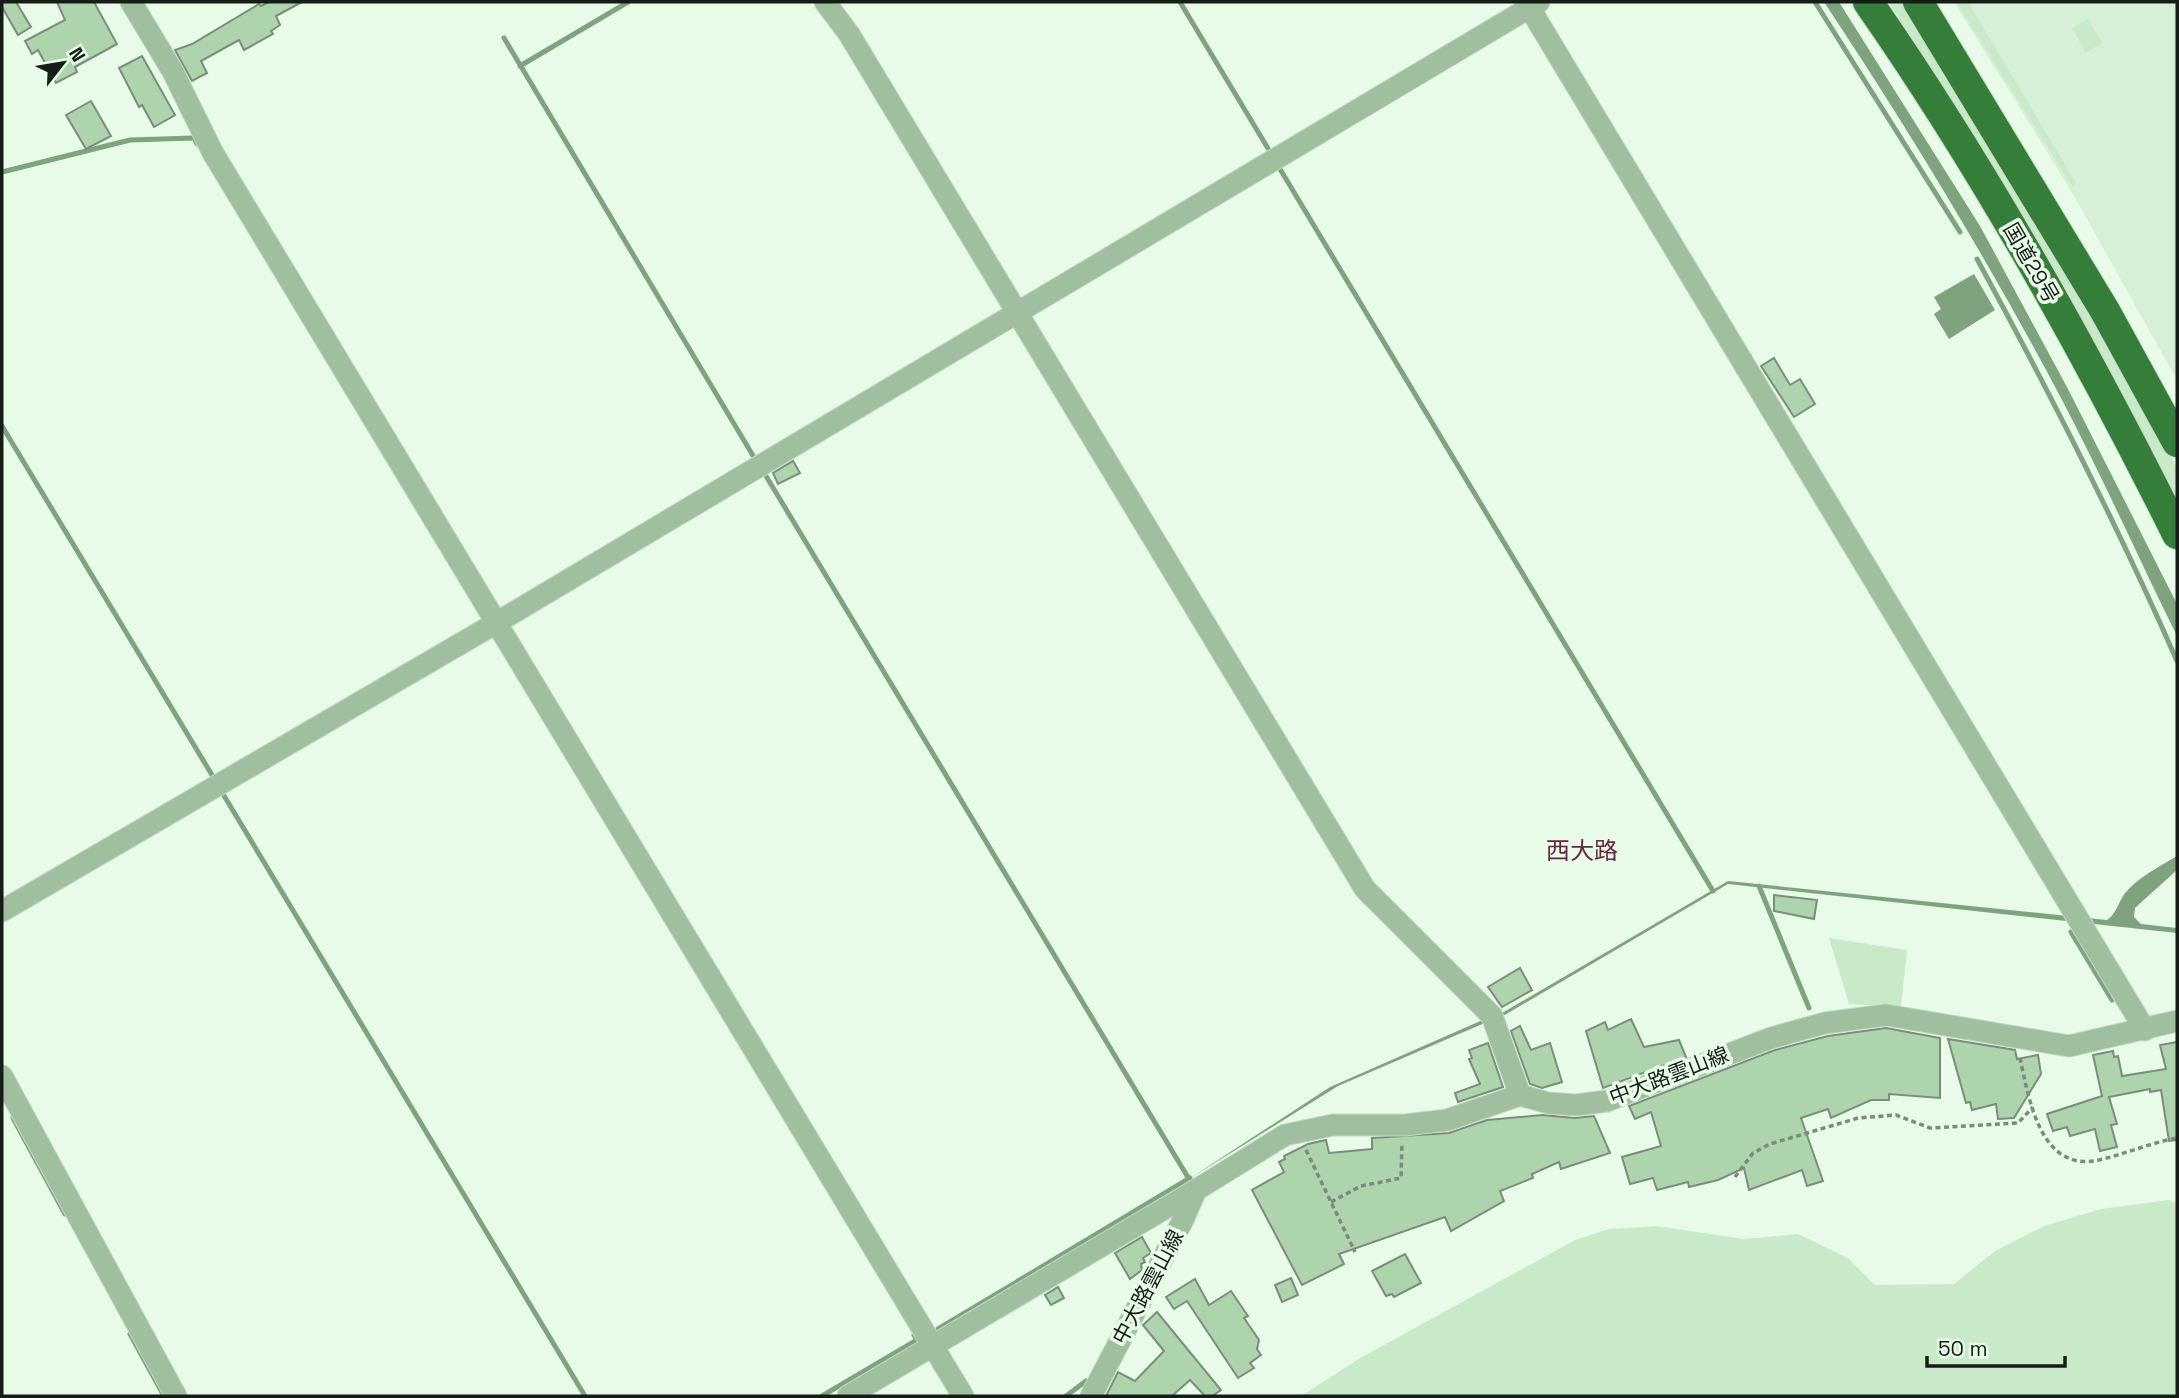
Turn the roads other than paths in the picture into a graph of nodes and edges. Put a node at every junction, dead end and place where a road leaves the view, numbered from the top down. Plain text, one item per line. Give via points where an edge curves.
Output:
1 (131, 2) edge
2 (825, 2) edge
3 (1868, 2) edge
4 (1918, 2) edge
5 (1531, 4) edge
6 (1019, 311) junction
7 (2177, 442) edge
8 (2177, 534) edge
9 (496, 623) junction
10 (2, 911) edge
11 (2177, 1021) edge
12 (2145, 1030) junction
13 (2, 1076) edge
14 (1520, 1095) junction
15 (1196, 1190) junction
16 (933, 1345) junction
17 (176, 1396) edge
18 (848, 1396) edge
19 (963, 1396) edge
20 (1091, 1396) edge

1 - 9 street via 172,69 213,153
2 - 6 street
3 - 8 highway, 国道29号 via 1918,74 2084,354
4 - 7 highway, 国道29号 via 2105,311
5 - 6 street
5 - 12 street
6 - 9 street
6 - 14 street via 1365,889 1492,1016
9 - 10 street
9 - 16 street
11 - 12 street, 中大路雲山線
12 - 14 street, 中大路雲山線 via 2069,1046 1886,1016 1825,1023 1771,1038 1607,1101 1576,1105
13 - 17 street
14 - 15 street via 1447,1120 1333,1125 1285,1135
15 - 16 street
15 - 20 street, 中大路雲山線
16 - 18 street
16 - 19 street

